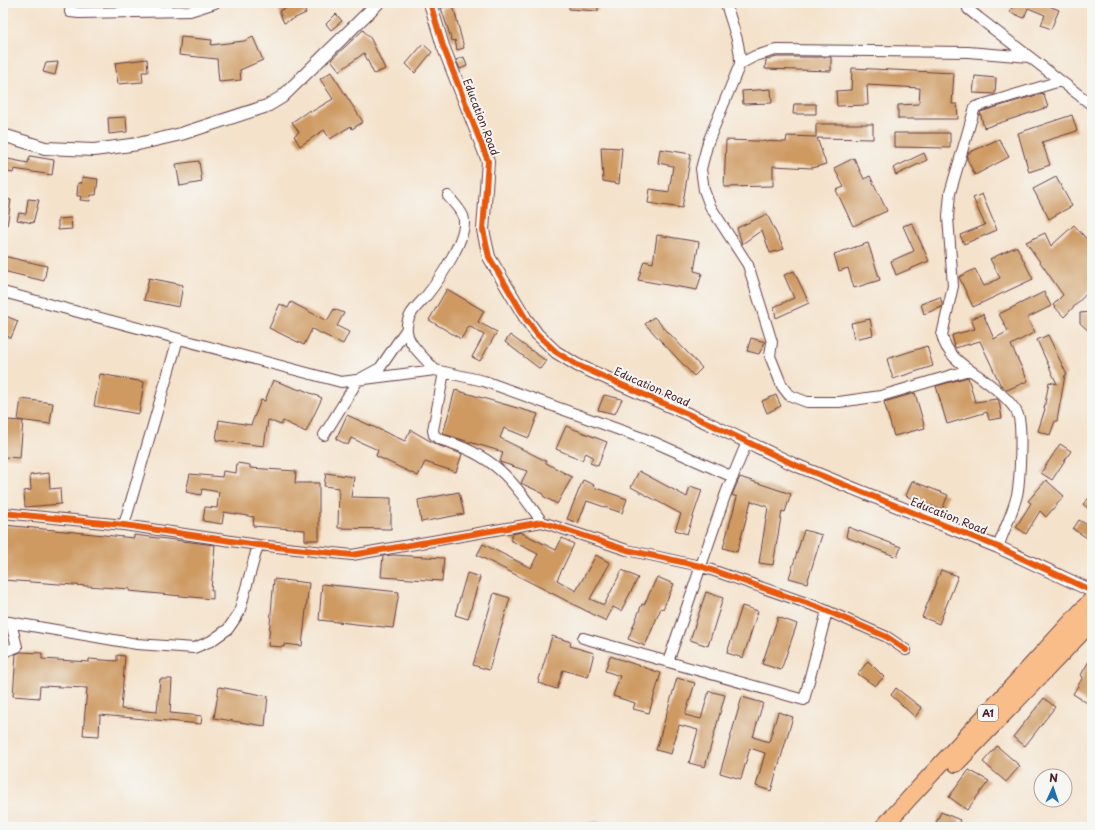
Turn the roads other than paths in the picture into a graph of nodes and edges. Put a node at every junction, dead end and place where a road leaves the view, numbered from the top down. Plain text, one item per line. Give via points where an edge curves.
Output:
1 (70, 3) edge
2 (215, 3) edge
3 (378, 3) edge
4 (430, 3) edge
5 (726, 3) edge
6 (967, 3) edge
7 (1029, 57) junction
8 (740, 64) junction
9 (1060, 81) junction
10 (1092, 105) edge
11 (3, 135) edge
12 (448, 196) dead end
13 (3, 292) edge
14 (406, 330) junction
15 (178, 339) junction
16 (969, 370) junction
17 (439, 371) junction
18 (358, 380) junction
19 (324, 435) dead end
20 (748, 442) junction
21 (733, 477) junction
22 (3, 513) edge
23 (542, 522) junction
24 (124, 525) junction
25 (258, 545) junction
26 (998, 547) junction
27 (700, 566) junction
28 (1092, 590) edge
29 (1092, 599) edge
30 (826, 611) junction
31 (7, 622) edge
32 (1092, 622) edge
33 (583, 638) dead end
34 (906, 650) dead end
35 (3, 652) edge
36 (668, 662) junction
37 (883, 827) edge
38 (895, 827) edge

1 - 2 street via 70,12 79,12 190,11
3 - 11 street via 282,97 267,106 181,134 138,144 94,150 45,148
4 - 20 street, Education Road via 443,46 488,161 483,230 485,245 489,257 526,319 556,352 577,365
5 - 8 street via 741,50
6 - 7 street via 968,9
7 - 8 street via 968,52 776,50 755,56
7 - 9 street
8 - 16 street via 708,142 701,169 704,190 710,206 748,265 772,342 770,356 782,386 789,394 808,402 839,402 881,396
9 - 10 street
9 - 16 street via 975,107 950,193 948,217 953,286 942,334 946,348
12 - 14 street via 463,216 462,238 439,278 409,315
13 - 15 street
14 - 17 street via 409,340
14 - 18 street via 380,368
15 - 18 street via 325,379 341,382
15 - 24 street
16 - 26 street via 985,380 1009,402 1019,418 1017,495
17 - 18 street
17 - 21 street via 484,381 563,408 656,442
17 - 23 street via 434,435 478,454 498,467 515,484
18 - 19 street
20 - 21 street
20 - 26 street, Education Road via 793,464
21 - 27 street
22 - 24 street
23 - 25 street via 352,555
23 - 27 street via 627,550
24 - 25 street
25 - 31 street via 240,613 228,629 211,641 194,648 137,644
26 - 28 street, Education Road
27 - 30 street
27 - 36 street
29 - 37 highway, A1
30 - 34 street via 887,638
30 - 36 street via 804,700
31 - 35 street via 17,647
32 - 38 highway, A1
33 - 36 street

